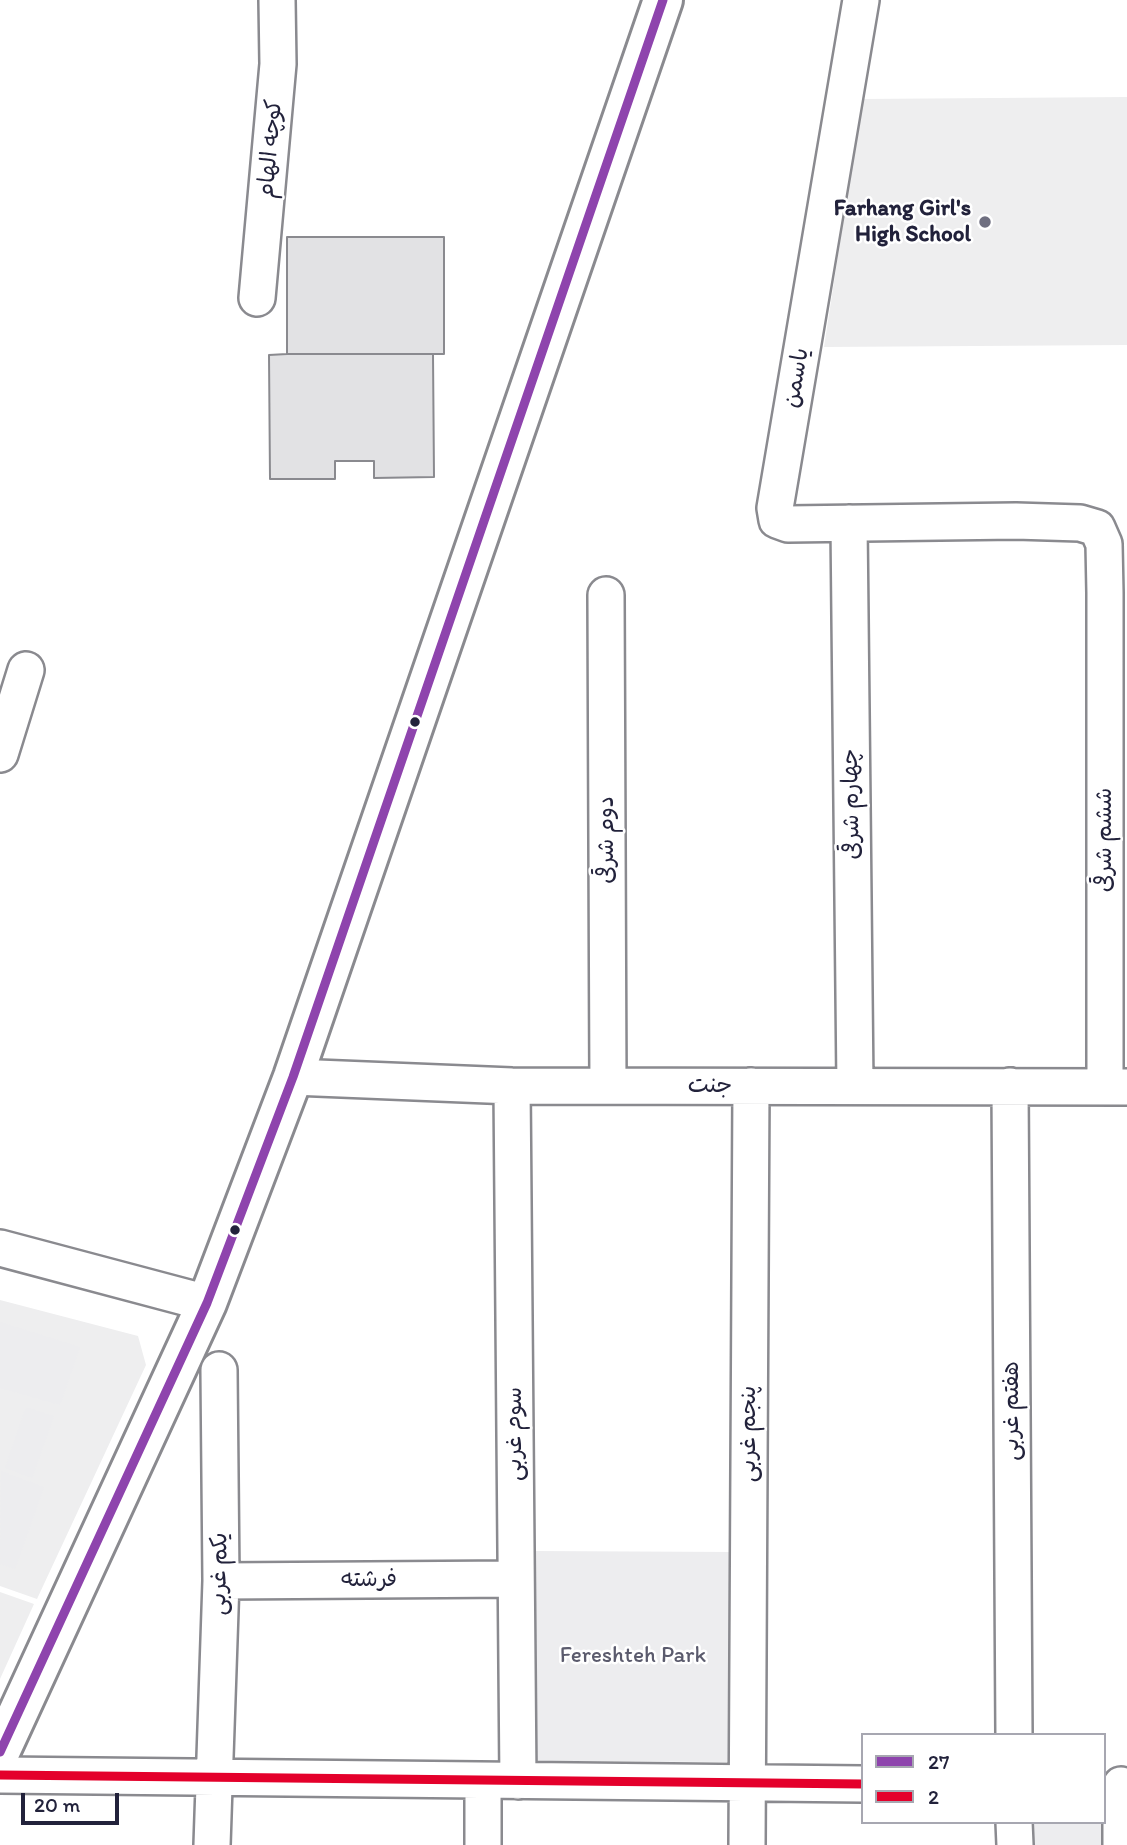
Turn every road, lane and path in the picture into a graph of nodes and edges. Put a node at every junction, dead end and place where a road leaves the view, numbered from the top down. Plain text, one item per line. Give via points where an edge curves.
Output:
1 (277, 0) edge
2 (663, 0) edge
3 (861, 0) edge
4 (257, 298) dead end
5 (1016, 521) joint
6 (849, 523) junction
7 (606, 595) dead end
8 (26, 670) dead end
9 (0, 754) edge
10 (293, 1077) junction
11 (513, 1086) junction
12 (608, 1086) junction
13 (751, 1086) junction
14 (855, 1086) junction
15 (1010, 1086) junction
16 (1116, 1086) edge
17 (0, 1248) edge
18 (207, 1303) junction
19 (219, 1370) dead end
20 (516, 1579) junction
21 (221, 1581) junction
22 (1014, 1733) edge
23 (0, 1752) edge
24 (0, 1775) edge
25 (213, 1778) junction
26 (483, 1781) junction
27 (518, 1781) junction
28 (748, 1783) junction
29 (861, 1784) edge
30 (1117, 1785) edge
31 (1014, 1824) edge
32 (212, 1845) edge
33 (483, 1845) edge
34 (747, 1845) edge
35 (1015, 1845) edge
36 (1121, 1845) edge

1 - 4 street, کوچه الهام via 278,64
2 - 10 main road
3 - 6 street, یاسمن via 775,508 777,520 788,524
5 - 6 street, یاسمن
5 - 16 street, ششم شرقی via 1080,523 1097,528 1104,544
6 - 14 street, چهارم شرقی
7 - 12 street, دوم شرقی
8 - 9 street
10 - 11 street, جنت
10 - 18 main road
11 - 12 street, جنت
11 - 20 street, سوم غربی
12 - 13 street, جنت
13 - 14 street, جنت
13 - 28 street, پنجم غربی
14 - 15 street, جنت
15 - 16 street, جنت
15 - 22 street, هفتم غربی
17 - 18 street
18 - 23 main road
19 - 21 street, یکم غربی
20 - 21 street, فرشته
20 - 27 street, سوم غربی
21 - 25 street, یکم غربی
24 - 25 street
25 - 26 street
25 - 32 street, یکم غربی
26 - 27 street
26 - 33 street
27 - 28 street
28 - 29 street
28 - 34 street, پنجم غربی
30 - 36 street
31 - 35 street

